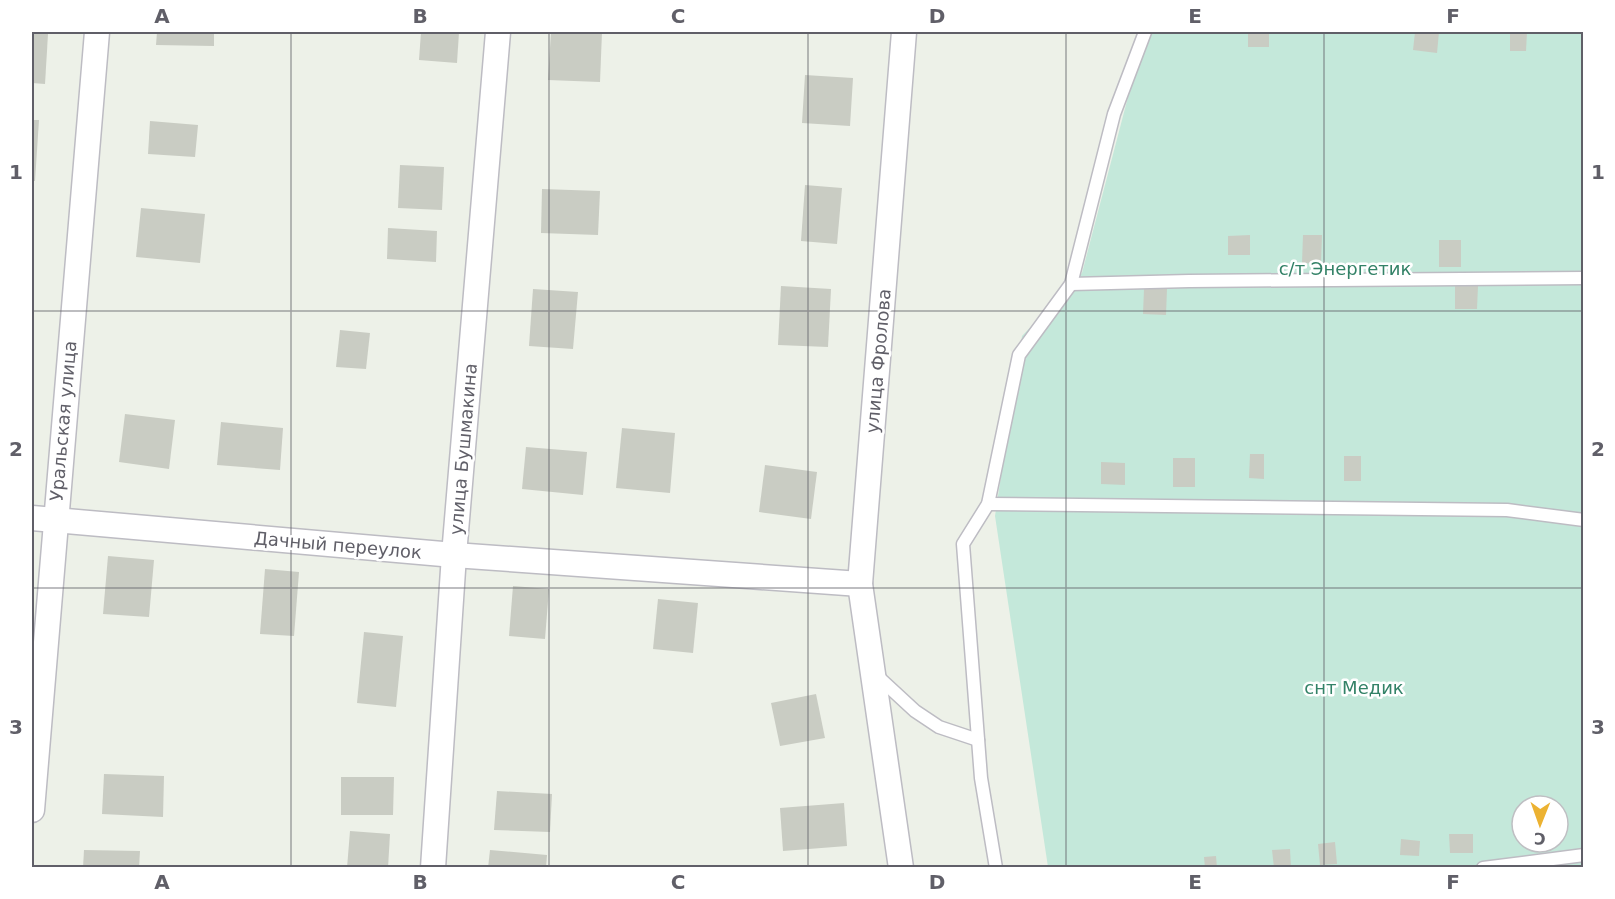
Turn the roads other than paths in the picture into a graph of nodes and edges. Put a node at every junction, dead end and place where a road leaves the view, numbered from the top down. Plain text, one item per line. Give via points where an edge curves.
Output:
1 (97, 32) edge
2 (498, 32) edge
3 (904, 32) edge
4 (1145, 32) edge
5 (1584, 278) edge
6 (1071, 285) junction
7 (988, 504) junction
8 (43, 519) edge
9 (1584, 520) edge
10 (454, 555) junction
11 (860, 584) junction
12 (873, 672) junction
13 (978, 740) junction
14 (32, 810) edge
15 (1584, 855) edge
16 (433, 867) edge
17 (901, 867) edge
18 (996, 867) edge
19 (1482, 867) edge

1 - 8 street, Уральская улица
2 - 10 street, улица Бушмакина
3 - 11 street, улица Фролова
4 - 6 lane via 1114,114
5 - 6 lane
6 - 7 lane via 1020,355
7 - 9 lane via 1507,510
7 - 13 lane via 963,544
8 - 10 street, Дачный переулок
8 - 14 street, Уральская улица
10 - 11 street, Дачный переулок
10 - 16 street, улица Бушмакина
11 - 12 street, улица Фролова
12 - 13 lane via 915,711 939,727
12 - 17 street, улица Фролова
13 - 18 lane
15 - 19 lane

